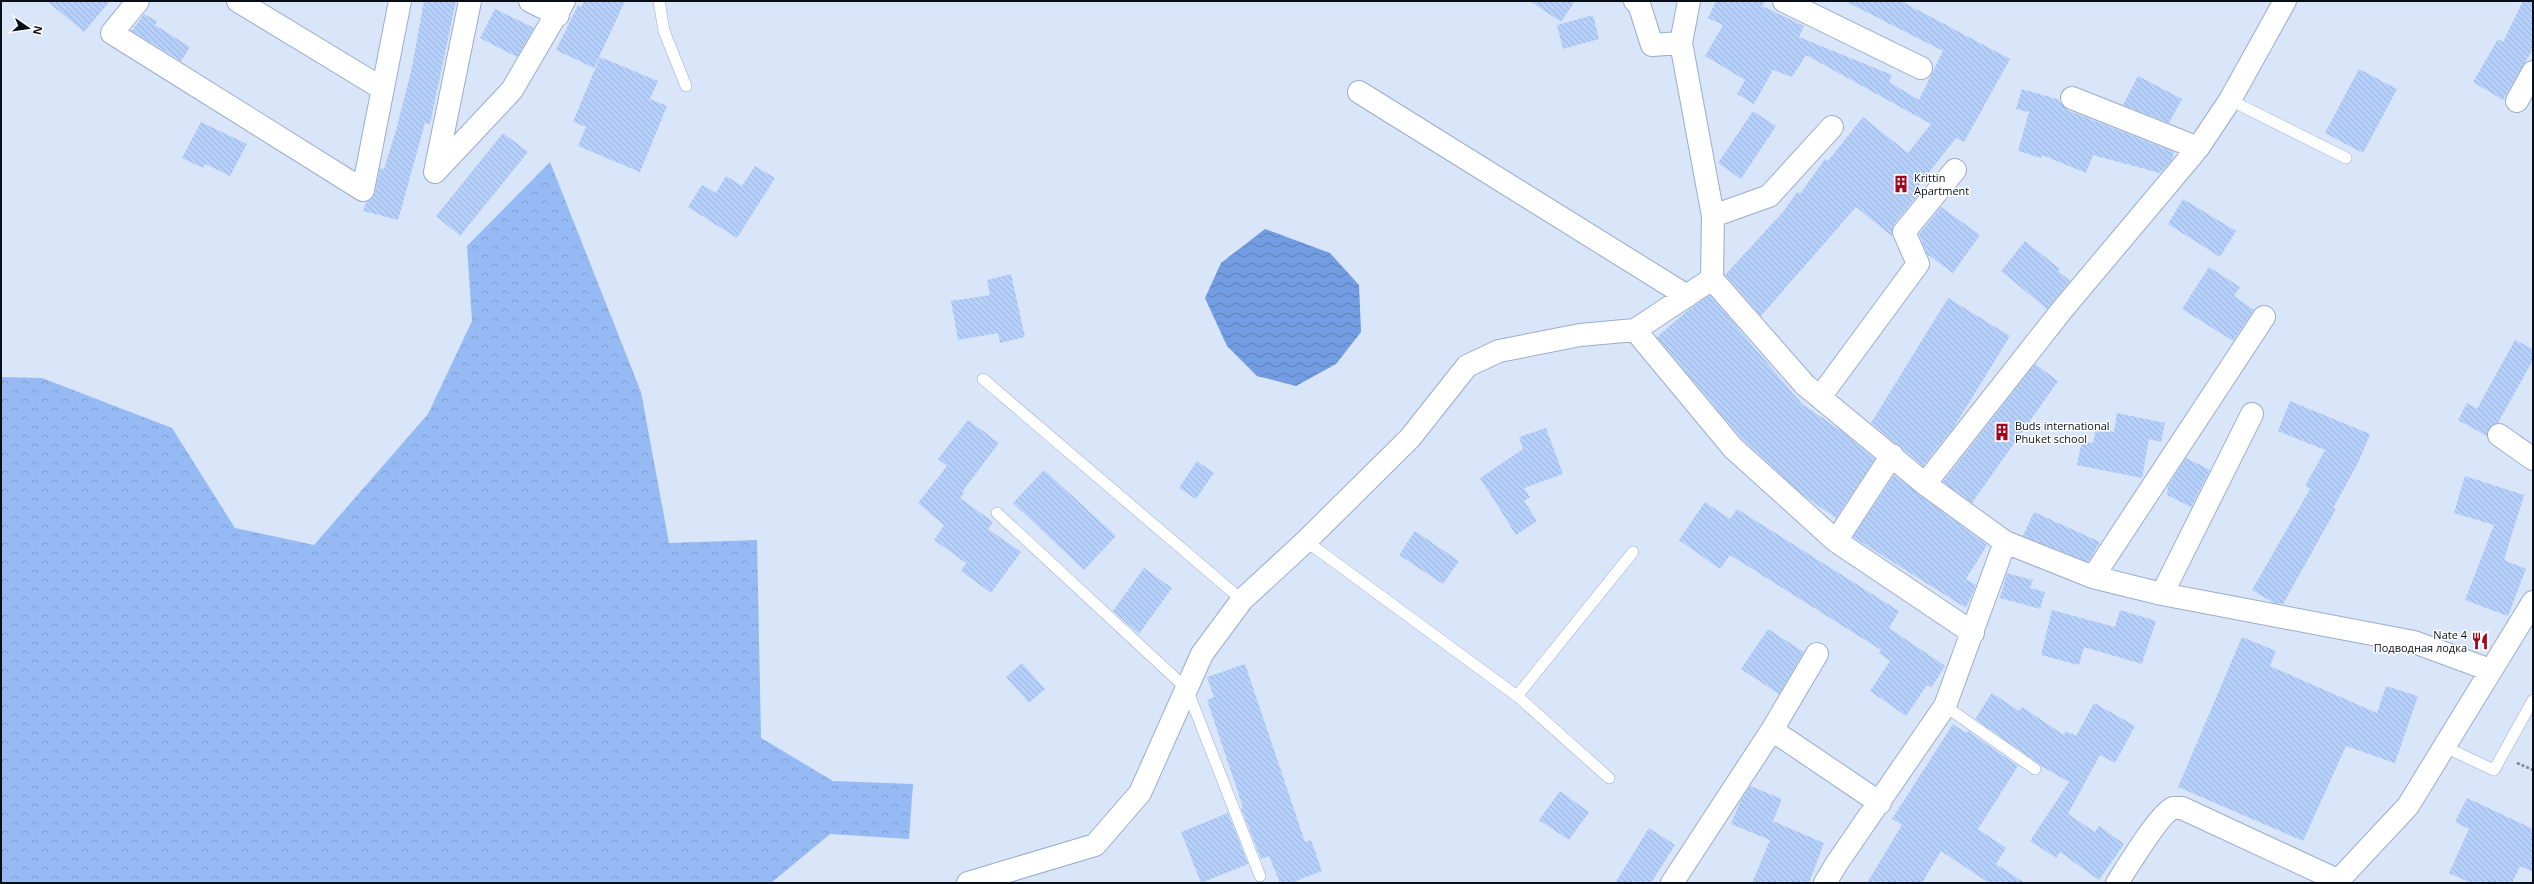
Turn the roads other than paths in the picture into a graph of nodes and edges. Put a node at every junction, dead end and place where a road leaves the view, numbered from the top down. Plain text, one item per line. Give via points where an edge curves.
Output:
1 (138, 1) edge
2 (238, 1) edge
3 (400, 1) edge
4 (470, 1) edge
5 (530, 1) edge
6 (659, 1) edge
7 (1636, 1) edge
8 (1689, 1) edge
9 (1784, 1) edge
10 (2285, 1) edge
11 (561, 8) edge
12 (1681, 44) junction
13 (1921, 68) dead end
14 (2533, 72) edge
15 (686, 86) dead end
16 (383, 89) junction
17 (1359, 92) dead end
18 (2072, 98) dead end
19 (2230, 100) junction
20 (2517, 101) dead end
21 (1832, 127) dead end
22 (2198, 148) junction
23 (2346, 158) dead end
24 (1955, 170) dead end
25 (1713, 216) junction
26 (1712, 279) junction
27 (1686, 296) junction
28 (2264, 316) dead end
29 (1635, 330) junction
30 (983, 379) dead end
31 (1820, 397) junction
32 (2252, 414) dead end
33 (2499, 435) dead end
34 (1892, 455) junction
35 (2533, 459) edge
36 (1925, 484) junction
37 (997, 513) dead end
38 (1306, 541) junction
39 (1836, 541) junction
40 (2005, 542) junction
41 (1633, 552) dead end
42 (2093, 577) junction
43 (2162, 594) junction
44 (1242, 600) junction
45 (2533, 602) edge
46 (1973, 633) junction
47 (1817, 654) dead end
48 (2490, 670) junction
49 (1187, 689) junction
50 (1518, 696) junction
51 (2533, 700) edge
52 (1945, 706) junction
53 (1772, 730) junction
54 (2444, 747) junction
55 (2035, 769) dead end
56 (1609, 778) dead end
57 (1880, 803) junction
58 (1260, 876) dead end
59 (2337, 882) edge
60 (968, 883) edge
61 (1672, 883) edge
62 (1825, 883) edge
63 (2117, 883) edge

1 - 16 street via 112,33 363,190
2 - 16 street
3 - 16 street
4 - 11 street via 435,172 512,90
5 - 11 street
6 - 15 lane via 664,31
7 - 12 street via 1652,46
8 - 12 street
9 - 13 street
10 - 19 street
12 - 25 street
14 - 20 street
17 - 27 street
18 - 22 street
19 - 22 street
19 - 23 lane
21 - 25 street via 1769,196
22 - 36 street via 2062,310
24 - 31 street via 1904,232 1918,264
25 - 26 street
26 - 27 street
26 - 31 street via 1805,385
27 - 29 street
28 - 42 street
29 - 38 street via 1580,335 1499,351 1467,366 1410,438
29 - 39 street via 1733,448
30 - 44 lane
31 - 34 street
32 - 43 street
33 - 35 street
34 - 36 street
34 - 39 street
36 - 40 street
37 - 49 lane
38 - 44 street
38 - 50 lane
39 - 46 street
40 - 42 street
40 - 46 street
41 - 50 lane
42 - 43 street
43 - 48 street via 2414,642
44 - 49 street via 1202,654
45 - 48 street
46 - 52 street
47 - 53 street
48 - 54 street
49 - 58 lane
49 - 60 street via 1140,793 1094,845
50 - 56 lane
51 - 54 lane via 2494,770
52 - 55 lane
52 - 57 street
53 - 57 street
53 - 61 street
54 - 59 street via 2408,806
57 - 62 street via 1836,863
59 - 63 street via 2182,808 2173,808 2166,813

